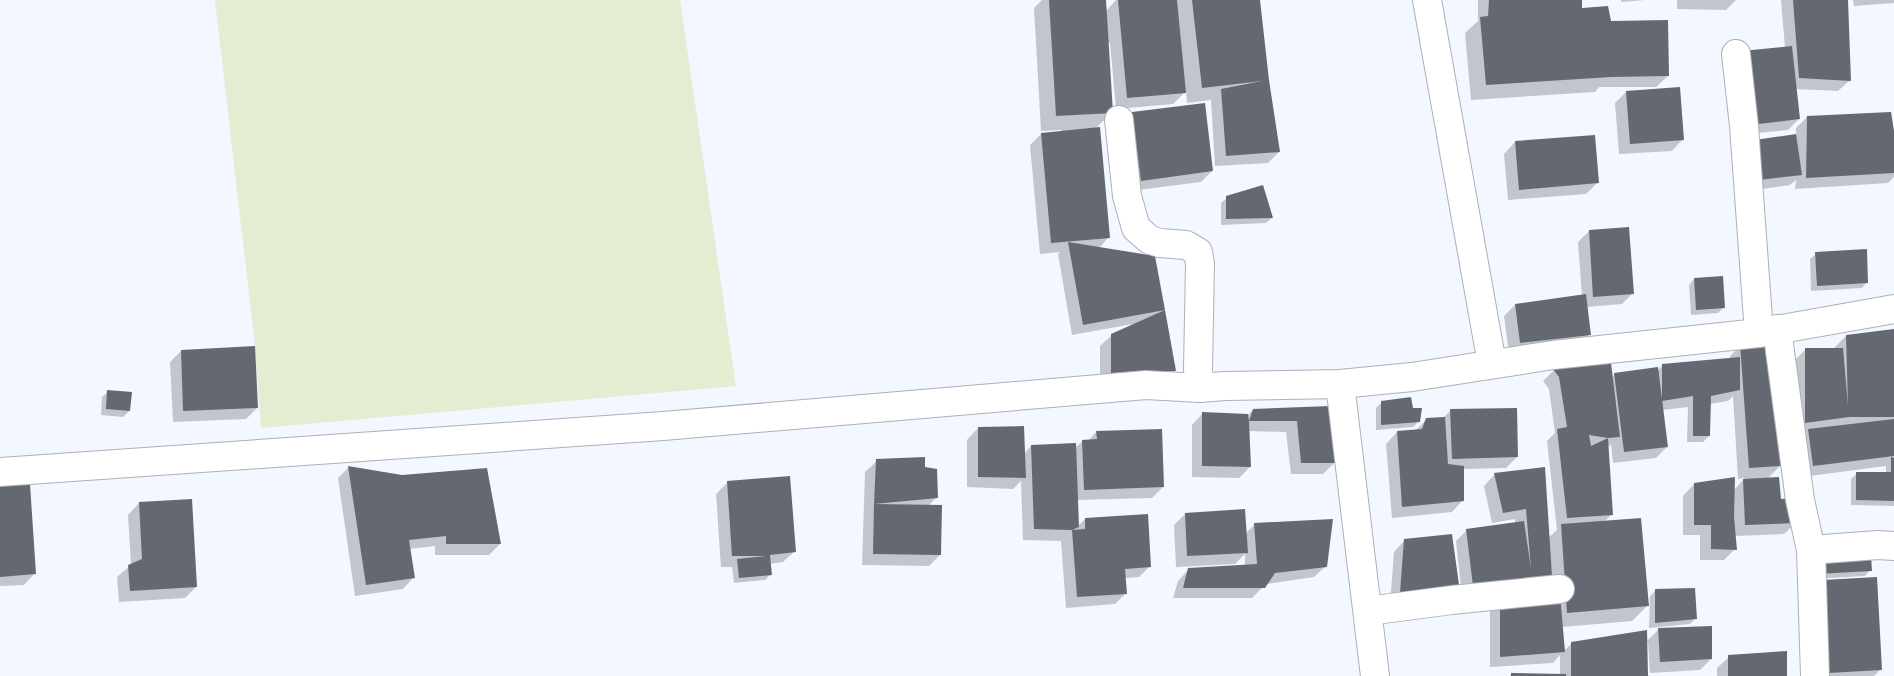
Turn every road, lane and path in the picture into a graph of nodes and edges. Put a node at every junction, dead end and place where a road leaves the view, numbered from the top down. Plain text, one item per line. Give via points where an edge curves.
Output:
1 (1427, 0) edge
2 (1736, 54) dead end
3 (1119, 120) dead end
4 (1894, 309) edge
5 (1768, 331) junction
6 (1492, 364) junction
7 (1340, 384) junction
8 (1212, 387) junction
9 (0, 472) edge
10 (1894, 546) edge
11 (1811, 550) junction
12 (1560, 589) dead end
13 (1368, 611) junction
14 (1375, 676) edge
15 (1815, 676) edge

1 - 6 street
2 - 5 street
3 - 8 street via 1127,196 1136,228 1150,240 1186,245 1198,252 1198,369
4 - 5 street
5 - 6 street
5 - 11 street
6 - 7 street
7 - 8 street
7 - 13 street
8 - 9 street via 1146,385 653,427
10 - 11 street
11 - 15 street
12 - 13 street
13 - 14 street

